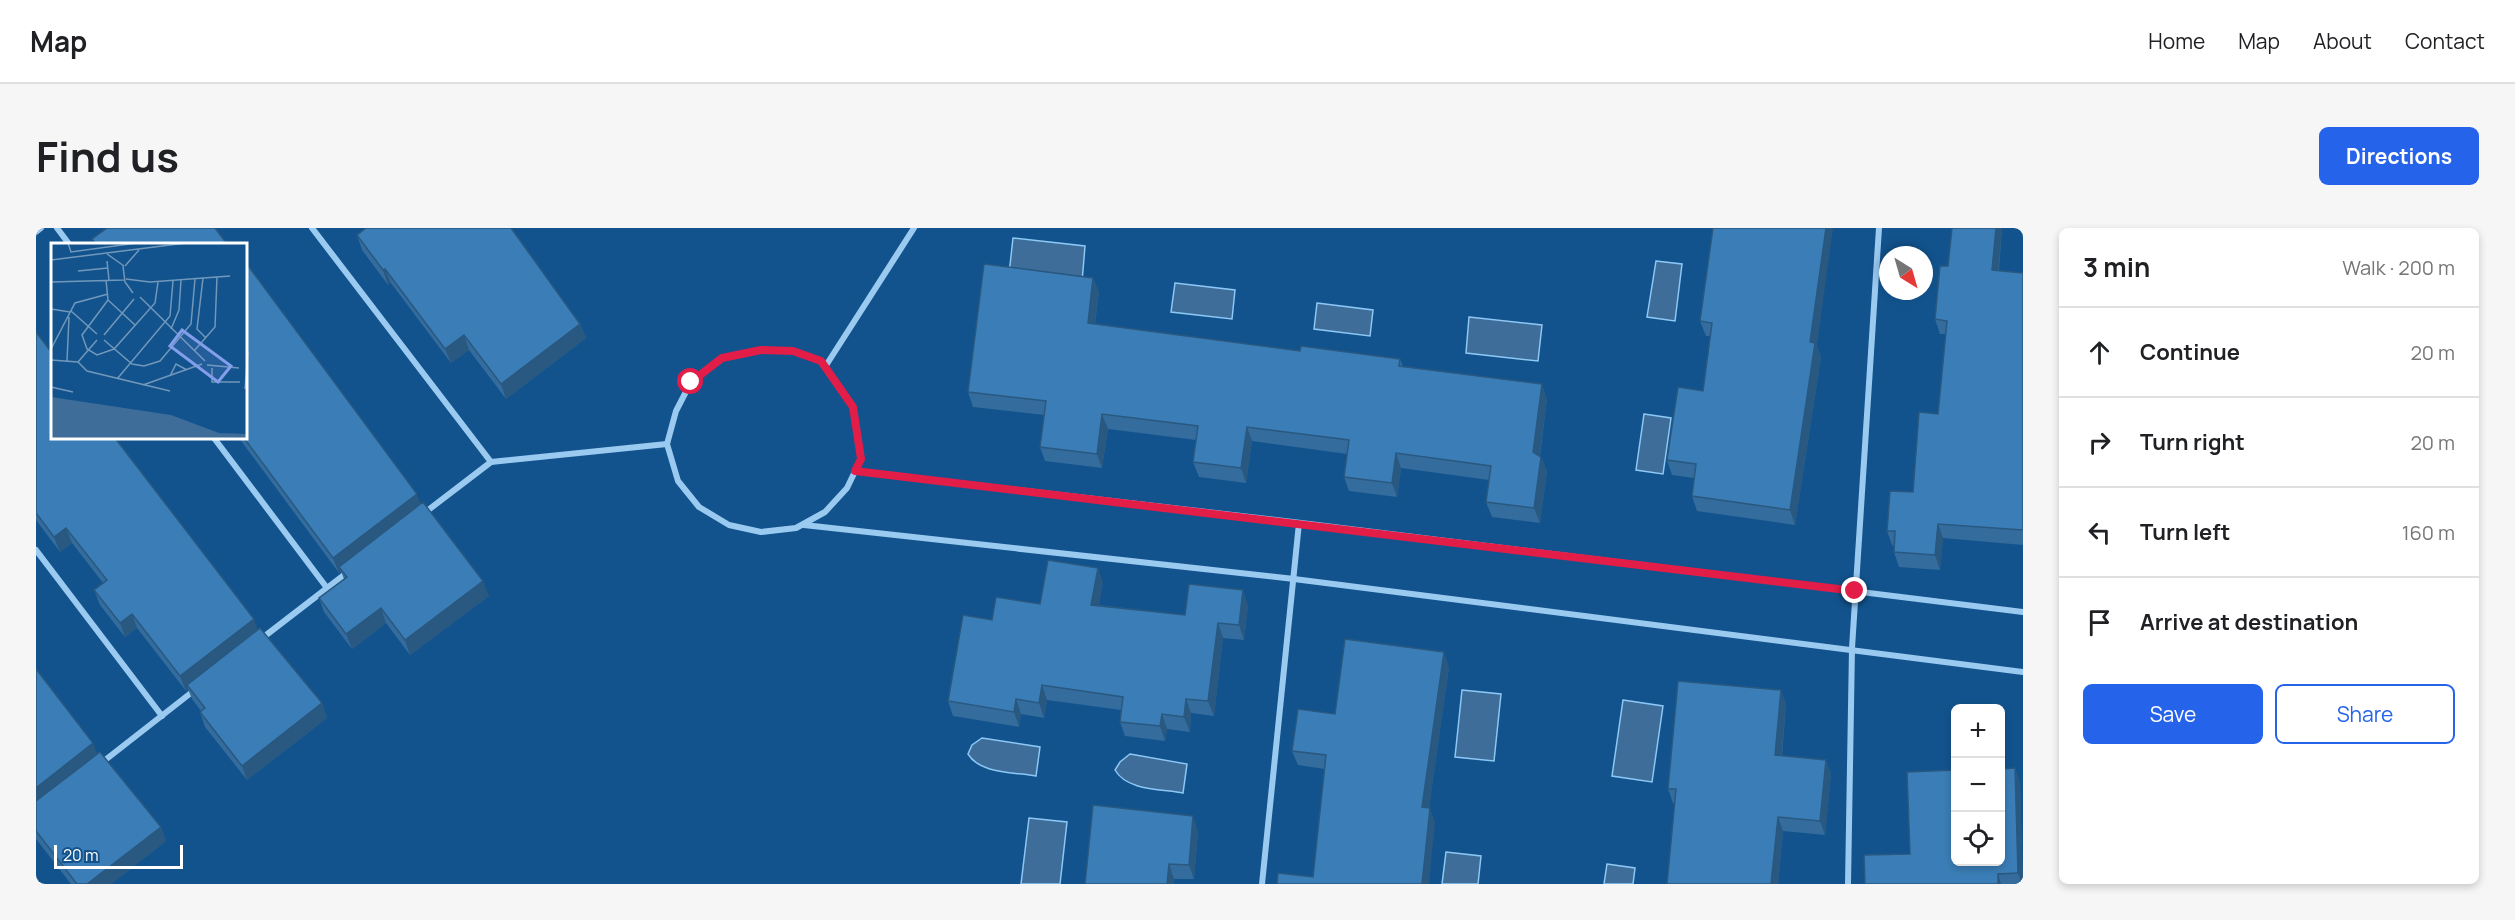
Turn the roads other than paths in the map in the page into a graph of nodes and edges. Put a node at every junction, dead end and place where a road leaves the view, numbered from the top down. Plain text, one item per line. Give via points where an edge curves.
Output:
1 (41, 228) edge
2 (57, 228) edge
3 (312, 228) edge
4 (914, 228) edge
5 (1879, 228) edge
6 (36, 232) edge
7 (68, 243) edge
8 (825, 367) junction
9 (216, 440) edge
10 (667, 444) junction
11 (491, 462) junction
12 (855, 471) junction
13 (418, 518) edge
14 (1299, 523) junction
15 (804, 525) junction
16 (36, 550) edge
17 (354, 567) edge
18 (1294, 579) junction
19 (327, 588) junction
20 (1855, 591) junction
21 (2023, 612) edge
22 (254, 645) edge
23 (1852, 648) junction
24 (2023, 672) edge
25 (199, 687) edge
26 (162, 716) junction
27 (90, 771) edge
28 (1262, 884) edge
29 (1848, 884) edge

1 - 6 street
2 - 7 street
3 - 11 street
4 - 8 street
5 - 20 street
8 - 10 street via 821,361 793,351 761,350 722,358 691,382 676,411
8 - 12 street via 853,407 861,459
9 - 19 street
10 - 11 street
10 - 15 street via 678,481 699,507 729,525 761,532
11 - 13 street
12 - 14 street
12 - 15 street via 847,488 825,512
14 - 18 street
14 - 20 street
15 - 18 street
16 - 26 street
17 - 19 street
18 - 23 street
18 - 28 street
19 - 22 street
20 - 21 street
20 - 23 street
23 - 24 street
23 - 29 street
25 - 26 street
26 - 27 street

